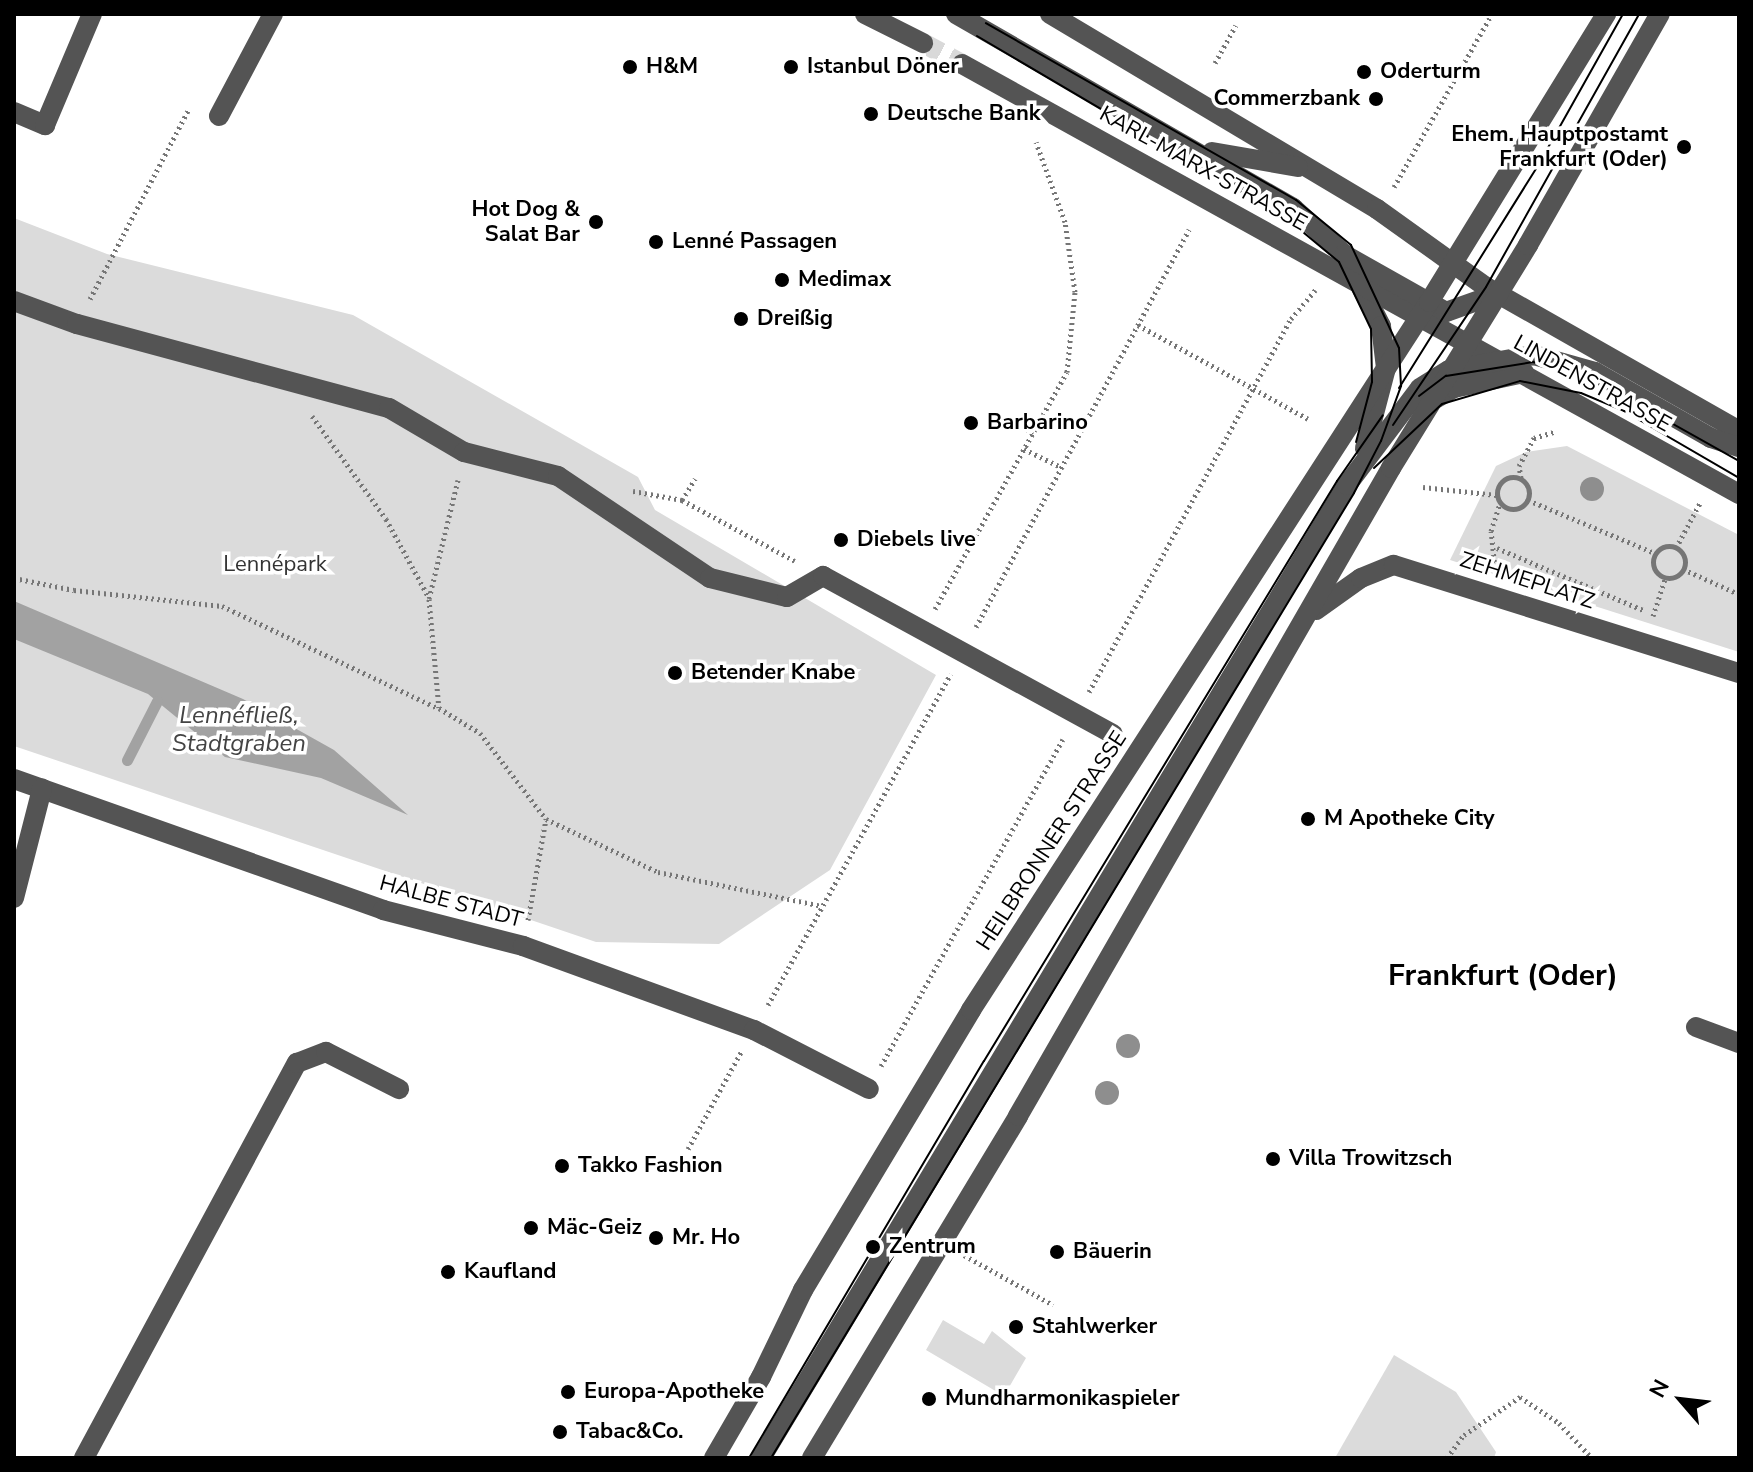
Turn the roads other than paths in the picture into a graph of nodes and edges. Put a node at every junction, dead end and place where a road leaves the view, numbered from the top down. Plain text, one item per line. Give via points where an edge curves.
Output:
1 (92, 14) edge
2 (273, 14) edge
3 (865, 14) edge
4 (956, 14) edge
5 (1050, 14) edge
6 (1606, 14) edge
7 (1660, 14) edge
8 (923, 43) tunnel mouth
9 (962, 64) tunnel mouth
10 (14, 112) edge
11 (219, 116) road end
12 (1167, 136) junction
13 (1302, 167) junction
14 (1286, 218) dead end
15 (1344, 254) junction
16 (1453, 264) junction
17 (1361, 283) junction
18 (1499, 293) junction
19 (14, 301) edge
20 (1425, 308) junction
21 (1460, 338) junction
22 (1500, 360) junction
23 (1386, 368) junction
24 (1449, 370) junction
25 (1524, 373) junction
26 (1431, 401) junction
27 (1739, 431) edge
28 (1739, 447) edge
29 (1347, 485) junction
30 (1739, 494) edge
31 (1309, 615) junction
32 (1739, 673) edge
33 (1113, 734) dead end
34 (14, 779) edge
35 (42, 789) junction
36 (14, 898) edge
37 (1696, 1027) dead end
38 (1739, 1043) edge
39 (399, 1089) dead end
40 (869, 1089) dead end
41 (84, 1458) edge
42 (714, 1458) edge
43 (761, 1458) edge
44 (812, 1458) edge

1 - 10 street via 45,125
2 - 11 street
3 - 8 street
4 - 12 street
5 - 13 street
6 - 16 street, HEILBRONNER STRASSE
7 - 18 street
9 - 17 street, KARL-MARX-STRASSE
12 - 13 street via 1243,161
12 - 15 street via 1293,208
13 - 16 street via 1377,209
14 - 15 street
15 - 17 street
15 - 20 street
16 - 18 street, LINDENSTRASSE
16 - 20 street, HEILBRONNER STRASSE
17 - 20 street, KARL-MARX-STRASSE
17 - 23 street via 1381,326
18 - 20 street via 1446,312
18 - 21 street
18 - 27 street, LINDENSTRASSE
19 - 33 street, HEILBRONNER STRASSE via 77,324 389,408 464,452 558,476 710,578 787,597 823,576
20 - 21 street, LINDENSTRASSE
20 - 23 street, HEILBRONNER STRASSE
21 - 22 street, LINDENSTRASSE
21 - 24 street
22 - 24 street
22 - 25 street, LINDENSTRASSE
22 - 28 street via 1534,355 1595,372 1711,438
23 - 29 street via 1370,436
23 - 42 street, HEILBRONNER STRASSE via 971,1010 803,1290
24 - 26 street
24 - 29 street via 1420,388 1399,410
25 - 26 street via 1454,388
25 - 30 street, LINDENSTRASSE
26 - 29 street
26 - 31 street
29 - 43 street
31 - 32 street, ZEHMEPLATZ via 1361,578 1394,565
31 - 44 street
34 - 35 street, HALBE STADT
35 - 36 street
35 - 40 street, HALBE STADT via 383,910 523,946 754,1030
37 - 38 street
39 - 41 street via 326,1052 297,1063

